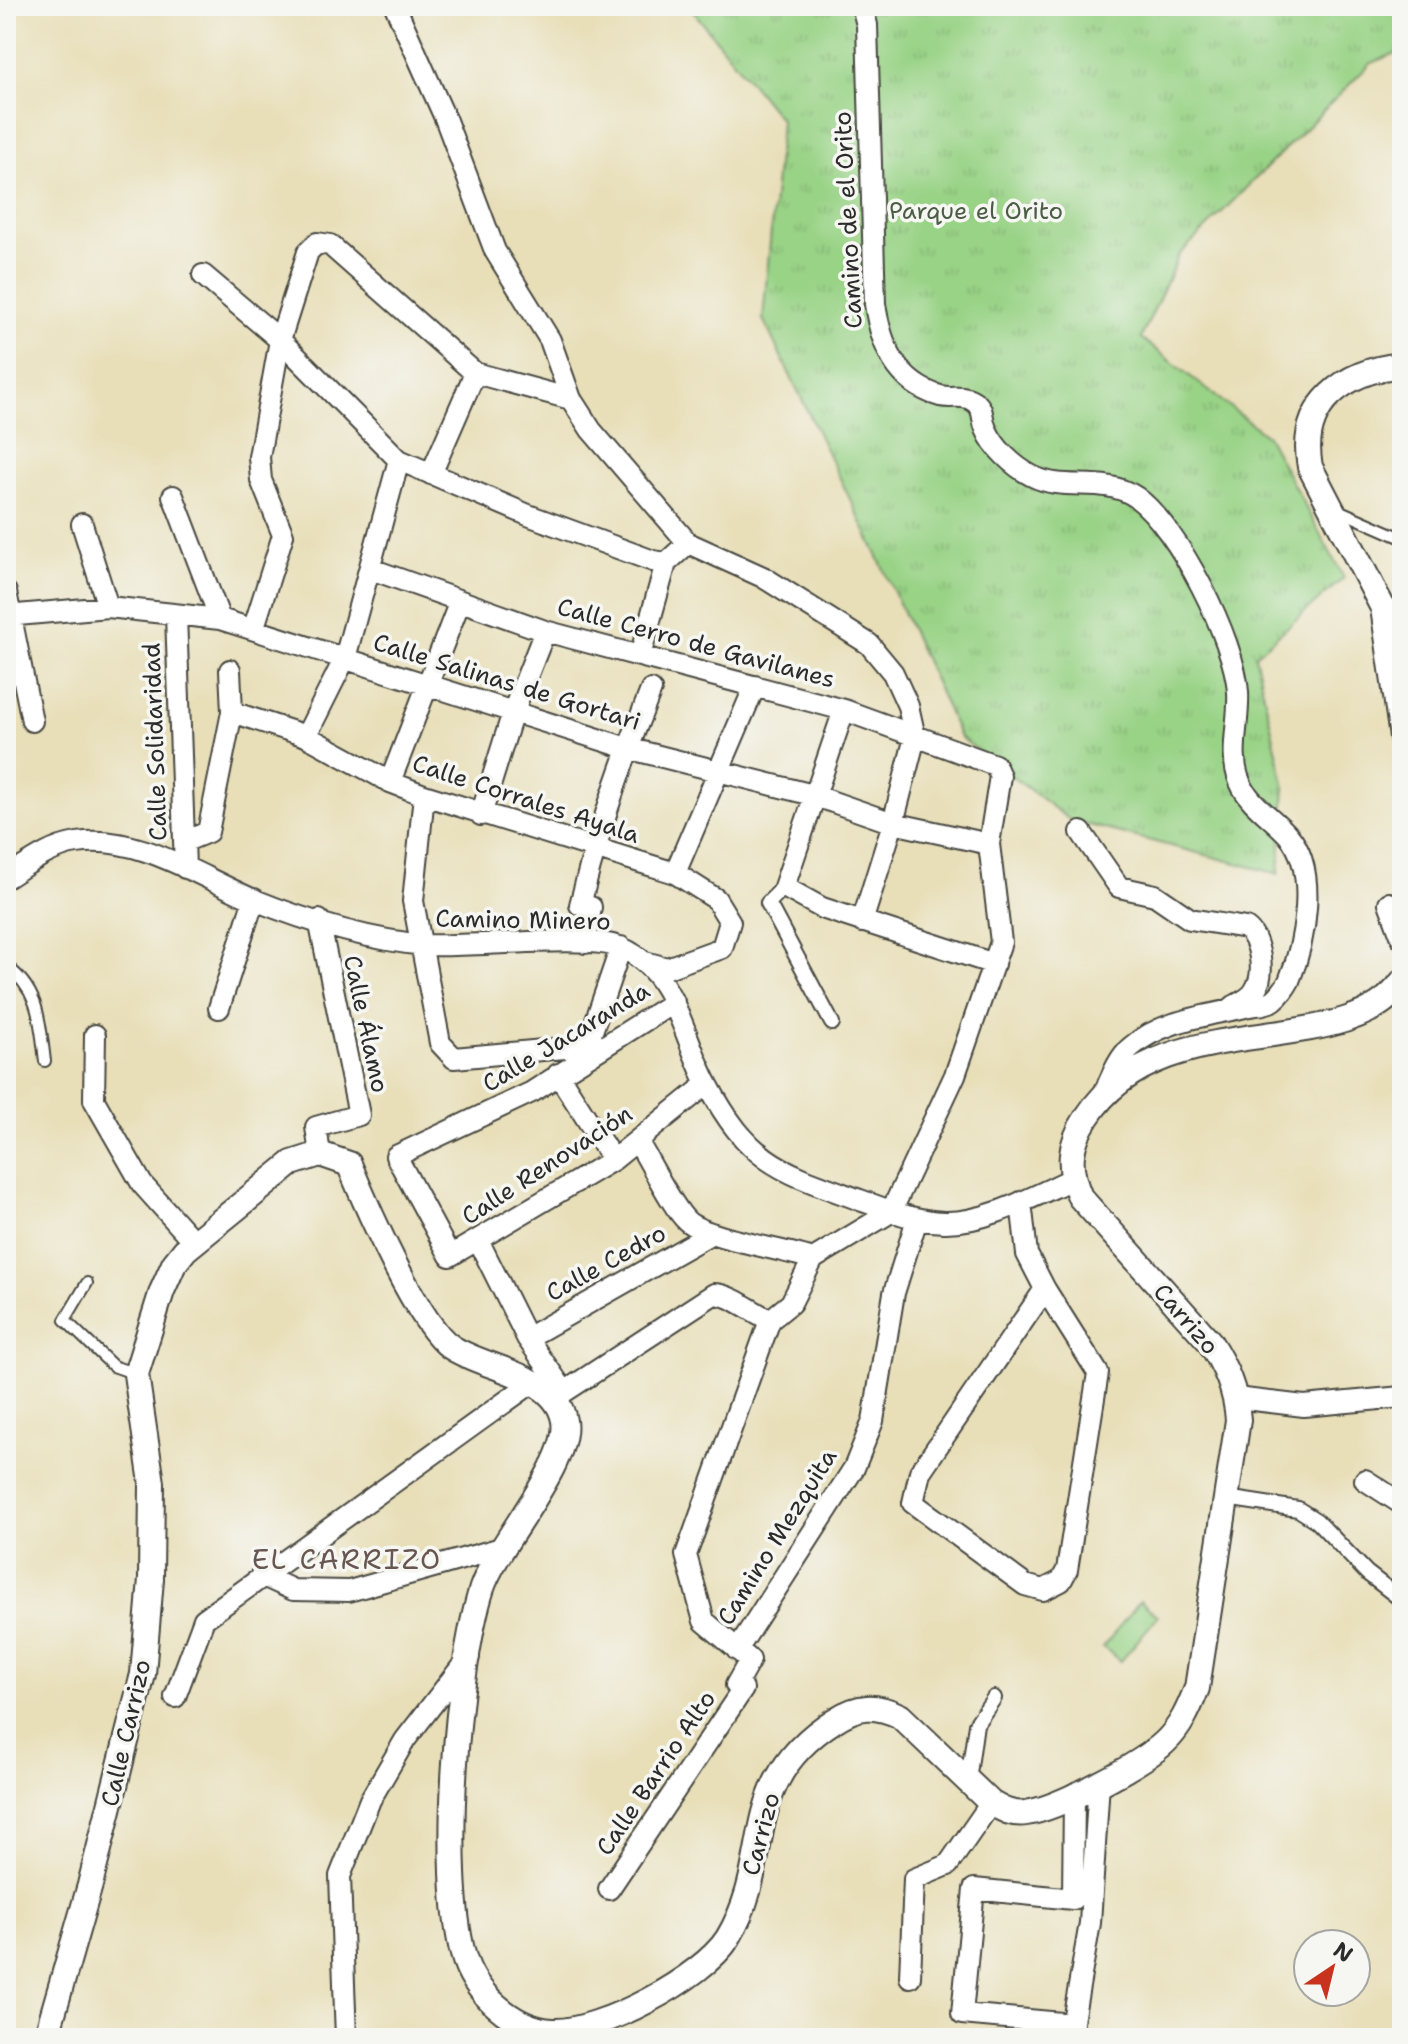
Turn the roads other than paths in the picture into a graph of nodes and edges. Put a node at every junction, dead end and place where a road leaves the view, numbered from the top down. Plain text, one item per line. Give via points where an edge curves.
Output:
1 (395, 6) edge
2 (862, 6) edge
3 (203, 275) dead end
4 (280, 340) junction
5 (1402, 365) edge
6 (475, 373) junction
7 (571, 399) junction
8 (399, 460) junction
9 (431, 474) junction
10 (173, 496) dead end
11 (1332, 508) junction
12 (82, 524) dead end
13 (1402, 538) edge
14 (688, 543) junction
15 (666, 563) junction
16 (371, 569) junction
17 (6, 592) edge
18 (460, 601) junction
19 (108, 607) junction
20 (9, 614) edge
21 (176, 615) junction
22 (220, 619) junction
23 (254, 627) junction
24 (545, 631) junction
25 (640, 656) junction
26 (345, 658) junction
27 (230, 670) dead end
28 (429, 686) junction
29 (755, 686) junction
30 (651, 690) dead end
31 (844, 710) junction
32 (232, 712) junction
33 (513, 712) junction
34 (32, 721) dead end
35 (306, 736) junction
36 (915, 737) junction
37 (1402, 737) edge
38 (627, 748) junction
39 (717, 773) junction
40 (390, 782) junction
41 (424, 795) junction
42 (813, 795) junction
43 (481, 815) junction
44 (893, 823) junction
45 (1081, 832) dead end
46 (186, 841) junction
47 (989, 844) junction
48 (594, 850) junction
49 (185, 868) junction
50 (675, 873) junction
51 (6, 878) edge
52 (784, 887) junction
53 (254, 899) junction
54 (1389, 903) dead end
55 (726, 914) joint
56 (319, 920) junction
57 (862, 922) junction
58 (1402, 938) edge
59 (585, 943) junction
60 (424, 945) junction
61 (621, 947) junction
62 (645, 962) junction
63 (994, 964) junction
64 (6, 966) edge
65 (1402, 982) edge
66 (674, 1002) junction
67 (219, 1008) dead end
68 (1223, 1013) junction
69 (832, 1023) dead end
70 (95, 1035) dead end
71 (45, 1061) dead end
72 (558, 1074) junction
73 (707, 1084) junction
74 (1103, 1097) junction
75 (637, 1141) junction
76 (320, 1154) junction
77 (613, 1160) junction
78 (1072, 1179) junction
79 (1021, 1202) junction
80 (891, 1212) junction
81 (917, 1219) junction
82 (710, 1234) junction
83 (194, 1242) junction
84 (479, 1242) junction
85 (450, 1256) joint
86 (813, 1259) junction
87 (87, 1283) dead end
88 (1045, 1289) junction
89 (770, 1320) junction
90 (527, 1338) junction
91 (136, 1374) junction
92 (533, 1382) junction
93 (560, 1395) junction
94 (1402, 1397) edge
95 (1236, 1398) junction
96 (1365, 1480) dead end
97 (1226, 1498) junction
98 (1402, 1504) edge
99 (501, 1548) junction
100 (261, 1575) junction
101 (1402, 1600) edge
102 (737, 1650) junction
103 (469, 1657) junction
104 (175, 1697) dead end
105 (994, 1698) dead end
106 (968, 1781) junction
107 (1099, 1782) junction
108 (1074, 1794) junction
109 (991, 1803) junction
110 (609, 1889) dead end
111 (910, 1977) dead end
112 (1072, 2031) edge
113 (46, 2038) edge
114 (346, 2038) edge

1 - 7 street via 495,251 550,340
2 - 68 street, Camino de el Orito via 867,25 875,304 879,335 890,358 922,389 973,401 983,411 985,428 998,449 1031,475 1067,485 1110,484 1135,497 1159,517 1219,623 1238,692 1235,771 1244,793 1291,838 1306,886 1302,933 1288,984 1272,1001
3 - 4 street
4 - 6 street via 308,252 317,243 330,245
4 - 8 street
4 - 23 street via 259,457 261,480 283,535
5 - 11 street via 1350,379 1333,391 1308,425 1310,467
6 - 7 street
6 - 9 street
7 - 14 street via 591,430
8 - 9 street
8 - 16 street
9 - 15 street
10 - 22 street
11 - 13 lane
11 - 37 street via 1383,608
12 - 19 street
14 - 15 street
14 - 36 street via 763,577 869,644 893,673
15 - 25 street
16 - 18 street, Calle Cerro de Gavilanes
16 - 26 street
17 - 20 street
18 - 24 street, Calle Cerro de Gavilanes
18 - 28 street
19 - 20 street, Calle Salinas de Gortari
19 - 21 street, Calle Salinas de Gortari
20 - 34 street
21 - 22 street, Calle Salinas de Gortari
21 - 46 street, Calle Solidaridad
22 - 23 street, Calle Salinas de Gortari
23 - 26 street, Calle Salinas de Gortari
24 - 25 street, Calle Cerro de Gavilanes
24 - 33 street
25 - 29 street, Calle Cerro de Gavilanes
26 - 28 street, Calle Salinas de Gortari
26 - 35 street
27 - 32 street
28 - 33 street, Calle Salinas de Gortari
28 - 40 street
29 - 31 street, Calle Cerro de Gavilanes
29 - 39 street
30 - 38 street
31 - 36 street, Calle Cerro de Gavilanes
31 - 42 street
32 - 35 street, Calle Corrales Ayala
32 - 46 street via 208,832
33 - 38 street, Calle Salinas de Gortari
33 - 43 street
35 - 40 street, Calle Corrales Ayala
36 - 44 street
36 - 47 street, Calle Cerro de Gavilanes via 995,765 1000,776
38 - 39 street, Calle Salinas de Gortari
38 - 48 street
39 - 42 street, Calle Salinas de Gortari
39 - 50 street
40 - 41 street, Calle Corrales Ayala
41 - 43 street, Calle Corrales Ayala
41 - 60 street via 413,901
42 - 44 street, Calle Salinas de Gortari
42 - 52 street
43 - 48 street, Calle Corrales Ayala
44 - 47 street, Calle Salinas de Gortari
44 - 57 street
45 - 68 street via 1119,887 1155,895 1190,919 1253,933 1259,980 1247,998
46 - 49 street, Calle Solidaridad
47 - 63 street via 1001,942
48 - 50 street, Calle Corrales Ayala
48 - 59 street via 580,905 591,907
49 - 51 street, Camino Minero via 122,844 77,843 54,849
49 - 53 street, Camino Minero
50 - 55 street, Calle Corrales Ayala via 716,899
52 - 57 street
52 - 69 street via 768,903
53 - 56 street, Camino Minero
53 - 67 street
54 - 58 street
55 - 62 street, Calle Jacaranda via 729,933 722,948 667,968
56 - 60 street, Camino Minero
56 - 76 street, Calle Álamo via 359,1115 316,1127
57 - 63 street
59 - 60 street, Camino Minero
59 - 61 street, Camino Minero
60 - 61 street, Calle Jacaranda via 440,1043 454,1058 587,1046
61 - 62 street, Camino Minero
62 - 66 street, Camino Minero
63 - 80 street via 955,1075
64 - 71 lane via 22,978 37,1003
65 - 74 street via 1385,999 1345,1019 1160,1056 1140,1065
66 - 72 street, Calle Jacaranda
66 - 73 street, Camino Minero
68 - 74 street, Camino de el Orito via 1163,1028 1130,1048
70 - 83 street via 94,1100 142,1184
72 - 77 street
72 - 85 street, Calle Jacaranda via 502,1108 396,1156
73 - 75 street, Calle Renovación
73 - 80 street, Camino Minero via 744,1140 782,1171
74 - 78 street via 1076,1135
75 - 77 street, Calle Renovación
75 - 82 street via 687,1221
76 - 83 street, Calle Carrizo via 292,1163
76 - 92 street via 349,1164 434,1334 469,1357
77 - 84 street, Calle Renovación
78 - 79 street, Camino Minero
78 - 95 street, Carrizo via 1093,1213 1209,1341
79 - 81 street, Camino Minero via 964,1220
79 - 88 street via 1027,1254
80 - 81 street, Camino Minero
80 - 86 street
81 - 102 street, Camino Mezquita via 894,1293 873,1421 854,1468
82 - 86 street
82 - 90 street, Calle Cedro
83 - 91 street, Calle Carrizo via 167,1277
84 - 85 street, Calle Renovación
84 - 90 street
86 - 89 street via 791,1303
87 - 91 lane via 65,1320 113,1366
88 - 88 street via 1098,1373 1067,1570 1061,1581 1043,1590 1025,1585 913,1503 920,1472
89 - 93 street via 727,1295 714,1294
89 - 102 street via 686,1555 704,1621
90 - 93 street
91 - 113 street, Calle Carrizo via 152,1483 143,1674
92 - 93 street
92 - 100 street
93 - 99 street, Carrizo via 564,1443
94 - 95 street via 1304,1406
95 - 97 street, Carrizo via 1238,1420
96 - 98 street
97 - 101 street via 1298,1509
97 - 107 street, Carrizo via 1197,1688 1189,1708 1158,1748
99 - 100 street via 349,1591 293,1590
99 - 103 street, Carrizo via 476,1607
100 - 104 street via 204,1619
102 - 110 street, Calle Barrio Alto via 750,1660 736,1685 743,1689
103 - 106 street, Carrizo via 454,1797 463,1954 499,2009 530,2027 563,2032 580,2027 657,1997 694,1976 727,1939 739,1914 762,1815 784,1764 849,1711 867,1706 900,1716
103 - 114 street via 405,1740 370,1800 340,1876
105 - 106 street via 976,1724
106 - 109 street, Carrizo
107 - 108 street, Carrizo
107 - 112 street via 1090,1923
108 - 109 street, Carrizo via 1023,1814
108 - 112 street via 1073,1899 974,1889 962,2014
109 - 111 street via 948,1865 914,1879

